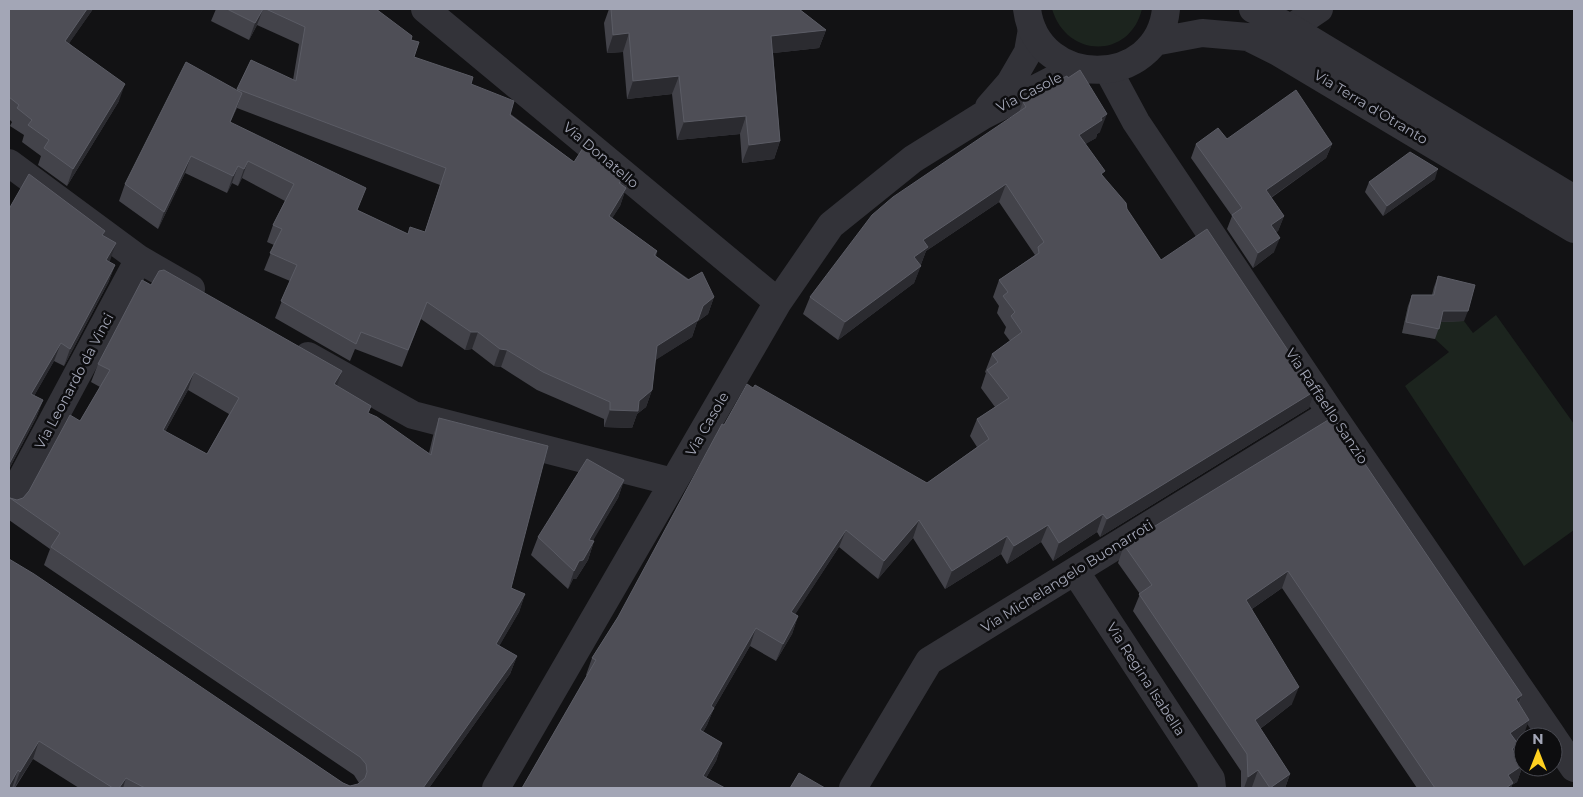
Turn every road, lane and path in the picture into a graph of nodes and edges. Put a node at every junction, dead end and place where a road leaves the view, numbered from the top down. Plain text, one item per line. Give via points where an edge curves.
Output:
1 (425, 9) edge
2 (1166, 9) edge
3 (1253, 9) edge
4 (1319, 9) edge
5 (1030, 19) edge
6 (1292, 28) junction
7 (1154, 42) junction
8 (1076, 68) junction
9 (1108, 70) junction
10 (982, 116) junction
11 (9, 163) edge
12 (1574, 198) edge
13 (1574, 229) edge
14 (138, 260) junction
15 (778, 302) junction
16 (216, 303) edge
17 (284, 342) edge
18 (1332, 413) junction
19 (673, 482) junction
20 (9, 502) edge
21 (1075, 571) junction
22 (1546, 727) edge
23 (1563, 752) edge
24 (1574, 768) edge
25 (496, 788) edge
26 (853, 788) edge
27 (1212, 788) edge

1 - 15 street, Via Donatello
2 - 7 street
3 - 6 street, Via Terra d'Otranto
4 - 6 street
5 - 8 street via 1043,46
5 - 10 street, Via Casole via 1028,52 1010,83
6 - 12 street, Via Terra d'Otranto
7 - 9 street via 1125,65
7 - 13 street, Via Terra d'Otranto via 1202,33 1248,37
8 - 9 street
8 - 10 street, Via Casole
9 - 18 street, Via Raffaello Sanzio via 1136,122
10 - 15 street, Via Casole via 913,159 831,225
11 - 14 street
14 - 16 street
14 - 20 street, Via Leonardo da Vinci
15 - 19 street, Via Casole
17 - 19 street via 413,415
18 - 21 street, Via Michelangelo Buonarroti
18 - 22 street, Via Raffaello Sanzio
19 - 25 street, Via Casole
21 - 26 street, Via Michelangelo Buonarroti via 929,661
21 - 27 street, Via Regina Isabella via 1211,779
23 - 24 street, Via Raffaello Sanzio

